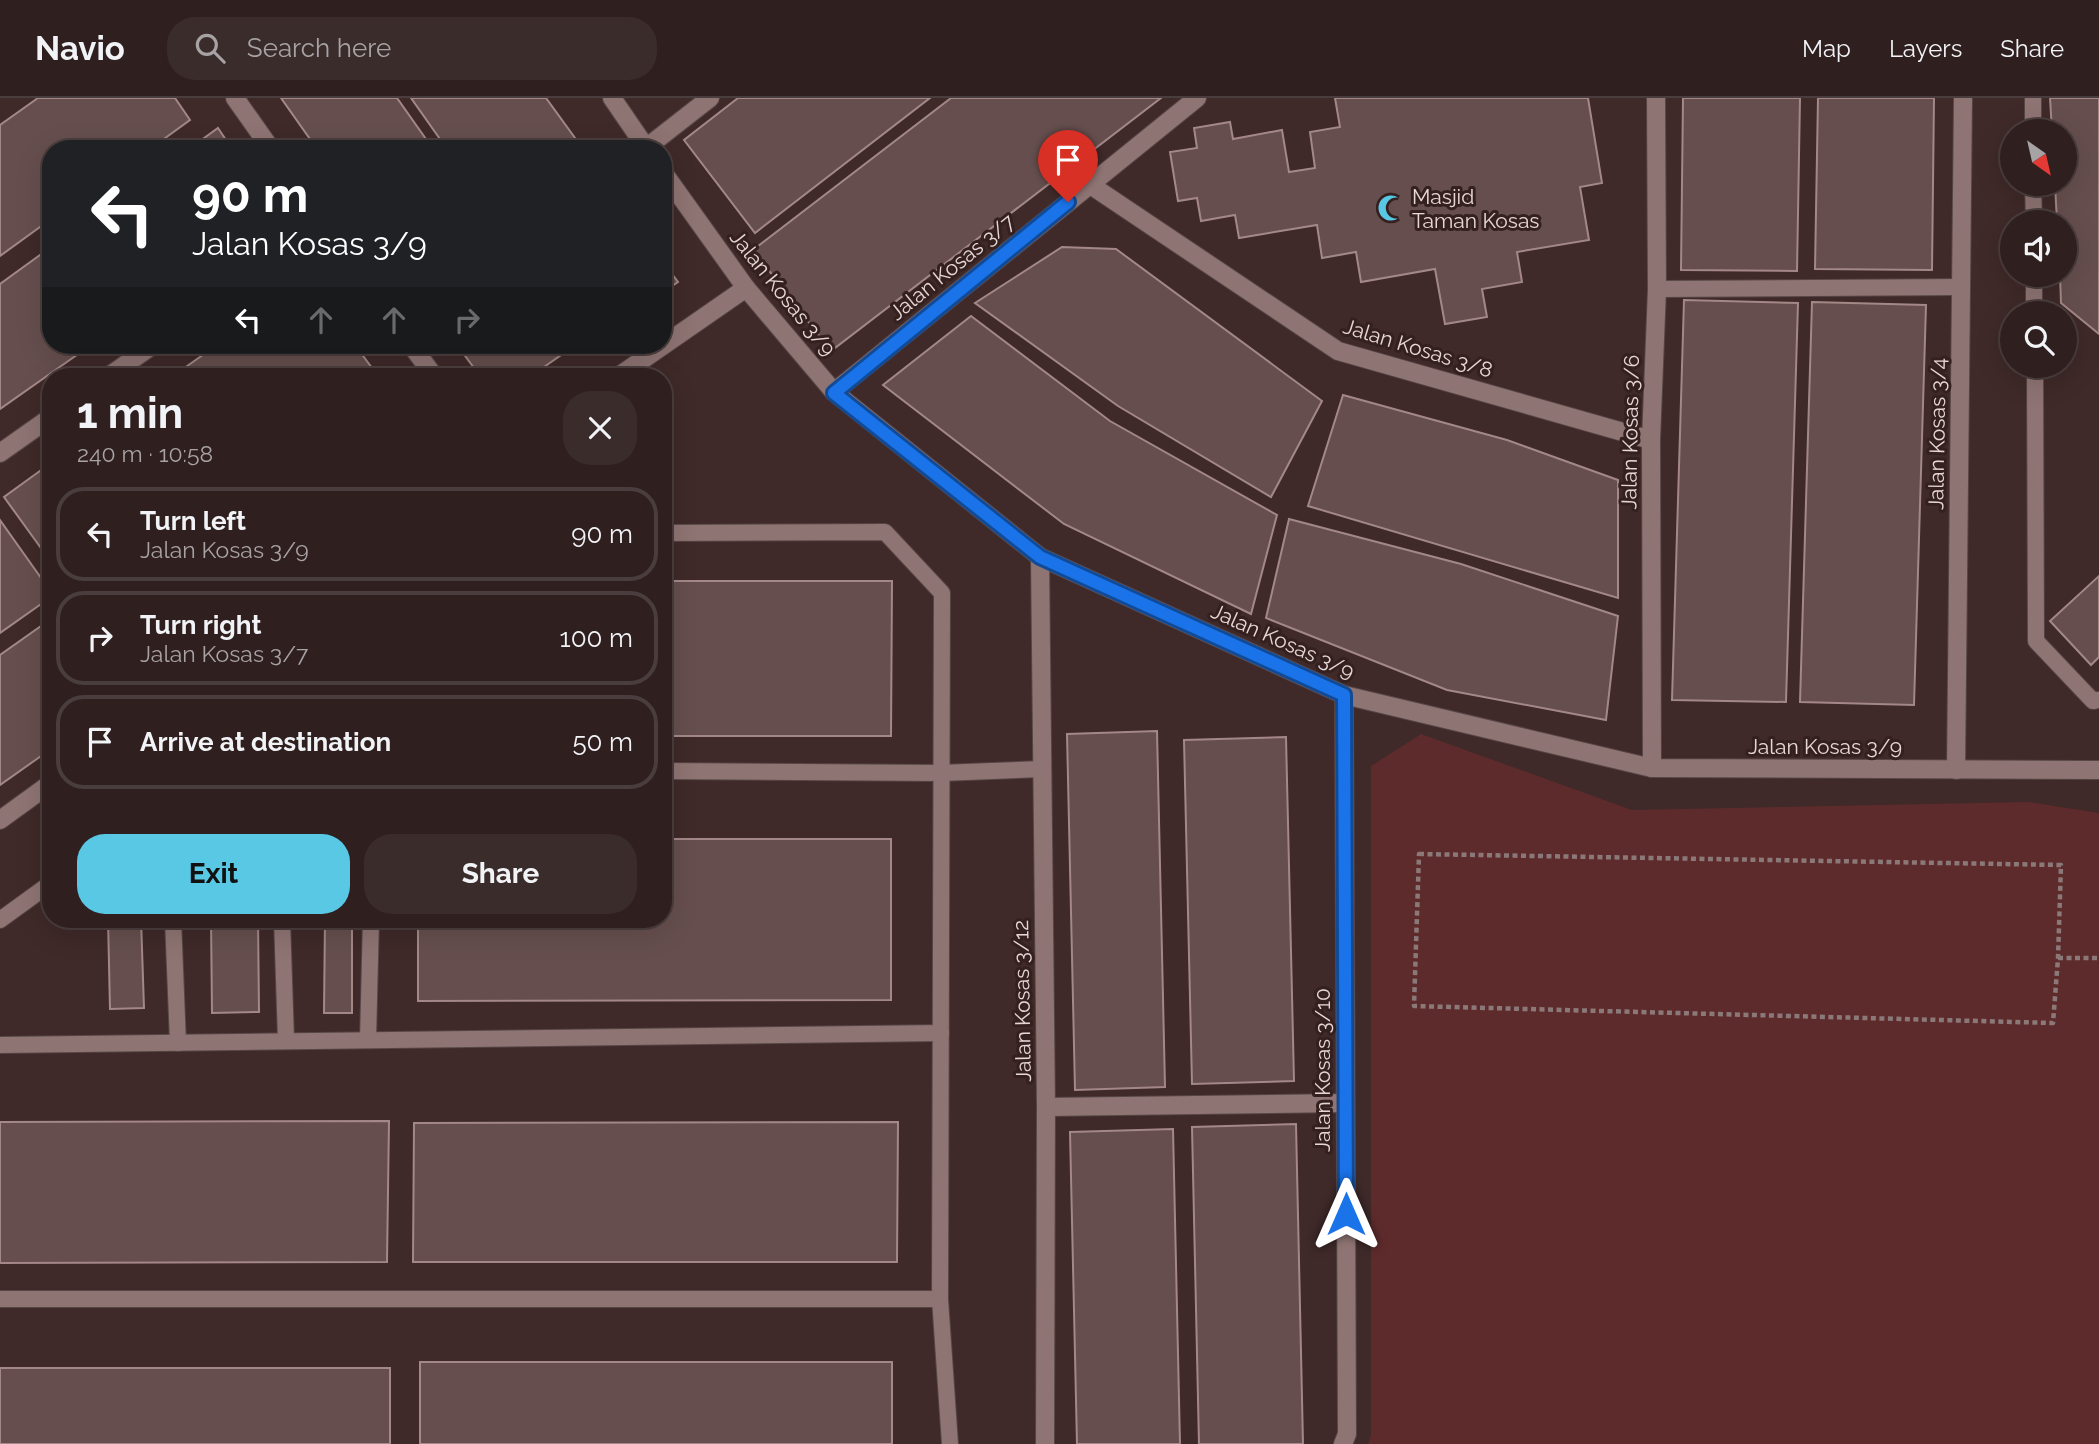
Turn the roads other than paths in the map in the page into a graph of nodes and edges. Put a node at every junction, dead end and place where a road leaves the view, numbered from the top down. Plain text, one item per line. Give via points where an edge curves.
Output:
1 (235, 98) edge
2 (612, 98) edge
3 (710, 98) edge
4 (1197, 98) edge
5 (1656, 98) edge
6 (1964, 98) edge
7 (2033, 98) edge
8 (2033, 119) edge
9 (265, 140) edge
10 (641, 140) edge
11 (656, 140) edge
12 (1089, 184) junction
13 (672, 185) edge
14 (1961, 287) junction
15 (746, 288) junction
16 (1657, 289) junction
17 (672, 340) edge
18 (140, 354) edge
19 (652, 354) edge
20 (120, 368) edge
21 (631, 368) edge
22 (2035, 378) edge
23 (834, 393) junction
24 (42, 423) edge
25 (1651, 440) junction
26 (0, 453) edge
27 (672, 533) edge
28 (1040, 557) junction
29 (1344, 695) junction
30 (2099, 701) edge
31 (1652, 768) junction
32 (1042, 769) junction
33 (1956, 770) junction
34 (2099, 770) edge
35 (672, 771) edge
36 (941, 773) junction
37 (42, 790) edge
38 (0, 820) edge
39 (42, 890) edge
40 (0, 920) edge
41 (173, 928) edge
42 (282, 928) edge
43 (371, 928) edge
44 (942, 1033) junction
45 (286, 1040) junction
46 (368, 1040) junction
47 (178, 1042) junction
48 (0, 1045) edge
49 (1345, 1103) junction
50 (1045, 1107) junction
51 (0, 1299) edge
52 (940, 1299) junction
53 (950, 1444) edge
54 (1045, 1444) edge
55 (1343, 1444) edge

1 - 9 street
2 - 10 street
3 - 11 street
4 - 12 street, Jalan Kosas 3/7
5 - 16 street, Jalan Kosas 3/6
6 - 14 street, Jalan Kosas 3/4
7 - 8 lane
12 - 23 street, Jalan Kosas 3/7
12 - 25 street, Jalan Kosas 3/8 via 1338,351
13 - 15 street, Jalan Kosas 3/9
14 - 16 lane
14 - 33 street, Jalan Kosas 3/4
15 - 17 street
15 - 23 street, Jalan Kosas 3/9
16 - 25 street, Jalan Kosas 3/6
18 - 20 street
19 - 21 street
22 - 30 lane via 2036,641 2093,701
23 - 28 street, Jalan Kosas 3/9
24 - 26 street
25 - 31 street, Jalan Kosas 3/6
27 - 36 lane via 885,531 942,593
28 - 29 street, Jalan Kosas 3/9
28 - 32 street, Jalan Kosas 3/12
29 - 31 street, Jalan Kosas 3/9
29 - 49 street, Jalan Kosas 3/10
31 - 33 street, Jalan Kosas 3/9
32 - 36 lane
32 - 50 street, Jalan Kosas 3/12
33 - 34 street, Jalan Kosas 3/9
35 - 36 lane
36 - 44 lane
37 - 38 street
39 - 40 lane
41 - 47 lane
42 - 45 lane
43 - 46 lane
44 - 46 lane
44 - 52 lane
45 - 46 lane
45 - 47 lane
47 - 48 lane
49 - 50 street
49 - 55 street, Jalan Kosas 3/10 via 1347,1434
50 - 54 street, Jalan Kosas 3/12
51 - 52 lane
52 - 53 lane

